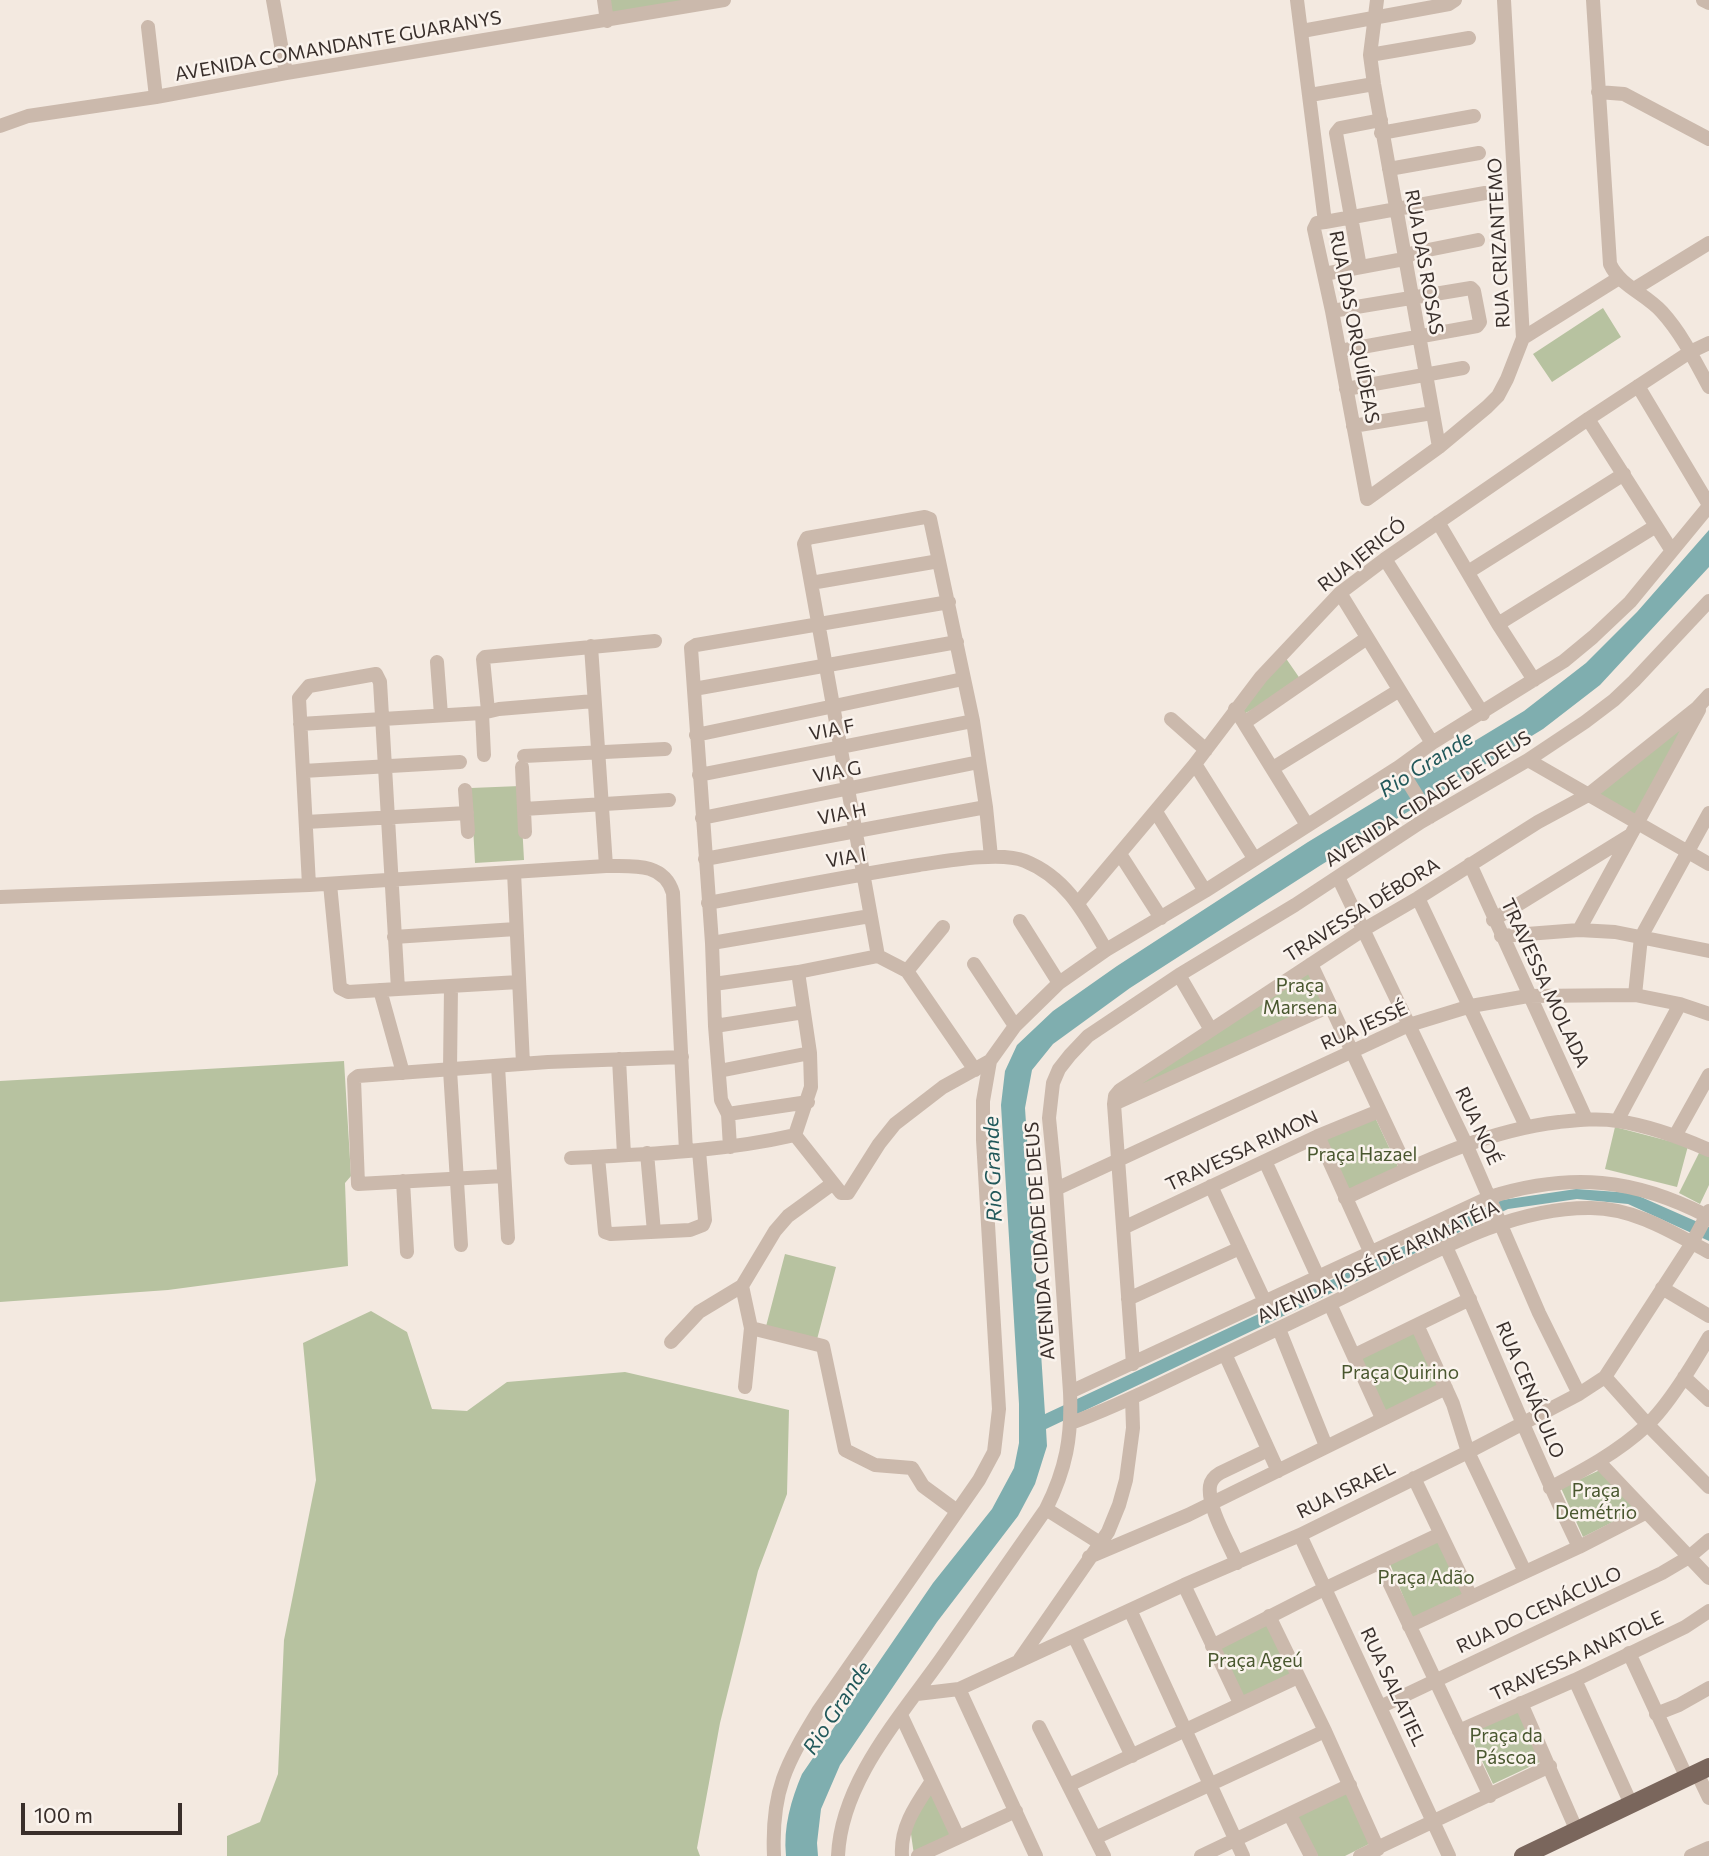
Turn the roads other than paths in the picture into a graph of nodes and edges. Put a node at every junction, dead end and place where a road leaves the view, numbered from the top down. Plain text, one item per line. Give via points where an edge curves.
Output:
1 (273, 0) edge
2 (604, 0) edge
3 (724, 0) edge
4 (1297, 0) edge
5 (1377, 0) edge
6 (1455, 0) edge
7 (1504, 0) edge
8 (1593, 0) edge
9 (1433, 3) edge
10 (1376, 16) junction
11 (607, 21) junction
12 (148, 27) dead end
13 (1302, 30) junction
14 (1469, 38) dead end
15 (1370, 55) junction
16 (286, 73) junction
17 (1374, 84) junction
18 (1598, 92) junction
19 (1310, 95) junction
20 (156, 97) junction
21 (1474, 116) dead end
22 (0, 127) edge
23 (1381, 127) junction
24 (1709, 139) edge
25 (1479, 153) dead end
26 (1388, 169) junction
27 (1485, 193) dead end
28 (1395, 210) junction
29 (1351, 217) junction
30 (1325, 222) junction
31 (1478, 240) dead end
32 (1709, 243) edge
33 (1405, 259) junction
34 (1360, 267) junction
35 (1324, 274) junction
36 (1619, 278) junction
37 (1634, 289) junction
38 (1412, 298) junction
39 (1332, 311) junction
40 (1418, 336) junction
41 (1524, 338) junction
42 (1709, 343) edge
43 (1340, 351) junction
44 (1690, 352) junction
45 (1463, 368) dead end
46 (1425, 374) junction
47 (1638, 386) junction
48 (1709, 387) edge
49 (1346, 389) junction
50 (1433, 413) junction
51 (1588, 419) junction
52 (1353, 426) junction
53 (1439, 447) junction
54 (1624, 474) junction
55 (1367, 499) joint
56 (1709, 506) edge
57 (1438, 522) junction
58 (1656, 526) junction
59 (1672, 551) junction
60 (1385, 559) junction
61 (939, 561) junction
62 (1468, 572) junction
63 (811, 583) junction
64 (1340, 593) junction
65 (1709, 601) edge
66 (949, 602) junction
67 (1498, 624) junction
68 (818, 625) junction
69 (1367, 638) junction
70 (655, 641) dead end
71 (957, 642) junction
72 (591, 646) junction
73 (437, 662) dead end
74 (825, 667) junction
75 (963, 679) junction
76 (1534, 680) junction
77 (694, 689) junction
78 (1398, 691) junction
79 (1709, 695) edge
80 (594, 701) junction
81 (833, 706) junction
82 (1235, 709) junction
83 (1702, 711) edge
84 (485, 712) junction
85 (1483, 714) junction
86 (441, 715) junction
87 (382, 718) junction
88 (1171, 719) dead end
89 (973, 722) junction
90 (1244, 723) junction
91 (300, 724) junction
92 (696, 735) junction
93 (1432, 743) junction
94 (666, 749) dead end
95 (840, 749) junction
96 (1206, 750) junction
97 (597, 753) junction
98 (484, 755) dead end
99 (1528, 761) junction
100 (460, 762) dead end
101 (979, 762) junction
102 (1195, 764) junction
103 (384, 766) junction
104 (1273, 768) junction
105 (303, 771) junction
106 (1403, 773) junction
107 (699, 775) junction
108 (465, 790) dead end
109 (847, 790) junction
110 (1588, 795) junction
111 (669, 800) dead end
112 (601, 805) junction
113 (986, 807) junction
114 (524, 809) junction
115 (1426, 811) junction
116 (1156, 812) junction
117 (467, 813) junction
118 (1709, 813) edge
119 (387, 817) junction
120 (702, 818) junction
121 (306, 822) junction
122 (1307, 825) junction
123 (1634, 830) junction
124 (856, 831) junction
125 (468, 832) dead end
126 (525, 832) dead end
127 (1686, 851) junction
128 (1119, 853) junction
129 (991, 857) junction
130 (1254, 858) junction
131 (705, 859) junction
132 (1470, 864) junction
133 (1709, 864) edge
134 (606, 866) junction
135 (514, 872) junction
136 (863, 874) junction
137 (1338, 877) junction
138 (390, 880) junction
139 (330, 884) junction
140 (309, 885) junction
141 (1205, 891) junction
142 (0, 897) edge
143 (1418, 898) junction
144 (708, 903) junction
145 (1078, 903) junction
146 (870, 916) junction
147 (1161, 918) junction
148 (1493, 920) junction
149 (1020, 921) dead end
150 (943, 927) dead end
151 (516, 929) junction
152 (1363, 930) junction
153 (1579, 930) junction
154 (1501, 936) junction
155 (394, 937) junction
156 (1641, 937) junction
157 (712, 943) junction
158 (1708, 947) edge
159 (1106, 950) junction
160 (878, 956) junction
161 (974, 964) dead end
162 (1311, 964) junction
163 (907, 971) junction
164 (798, 972) junction
165 (1178, 975) junction
166 (519, 982) junction
167 (714, 984) junction
168 (1059, 984) junction
169 (451, 987) junction
170 (398, 989) junction
171 (380, 990) junction
172 (1635, 995) junction
173 (1528, 996) junction
174 (1679, 1004) junction
175 (1330, 1006) junction
176 (1471, 1006) junction
177 (804, 1012) junction
178 (1709, 1014) edge
179 (1409, 1025) junction
180 (715, 1026) junction
181 (1015, 1026) junction
182 (1211, 1030) junction
183 (1352, 1052) junction
184 (810, 1053) junction
185 (682, 1057) junction
186 (619, 1059) junction
187 (990, 1061) junction
188 (523, 1064) junction
189 (498, 1066) junction
190 (450, 1070) junction
191 (975, 1070) junction
192 (719, 1071) junction
193 (403, 1073) junction
194 (1709, 1075) edge
195 (807, 1102) junction
196 (1114, 1104) junction
197 (1379, 1111) junction
198 (729, 1114) junction
199 (1586, 1119) junction
200 (1618, 1121) junction
201 (1526, 1126) junction
202 (794, 1135) junction
203 (1318, 1136) junction
204 (1675, 1136) junction
205 (1466, 1144) junction
206 (730, 1147) junction
207 (1709, 1150) edge
208 (692, 1151) junction
209 (647, 1153) junction
210 (624, 1155) junction
211 (598, 1157) junction
212 (571, 1158) dead end
213 (1119, 1161) junction
214 (1265, 1161) junction
215 (1406, 1169) junction
216 (504, 1176) junction
217 (457, 1179) junction
218 (402, 1181) junction
219 (832, 1184) junction
220 (1211, 1186) junction
221 (1056, 1189) junction
222 (1345, 1198) junction
223 (1491, 1198) junction
224 (1707, 1216) edge
225 (1501, 1222) junction
226 (1123, 1228) junction
227 (654, 1232) junction
228 (508, 1238) dead end
229 (1693, 1241) junction
230 (461, 1245) dead end
231 (1446, 1247) junction
232 (1240, 1248) junction
233 (1370, 1251) junction
234 (407, 1252) dead end
235 (1709, 1252) edge
236 (1318, 1277) junction
237 (742, 1286) junction
238 (1662, 1288) junction
239 (1128, 1299) junction
240 (1470, 1299) junction
241 (1265, 1302) junction
242 (1330, 1304) junction
243 (1709, 1316) edge
244 (1417, 1325) junction
245 (751, 1328) junction
246 (1279, 1329) junction
247 (1709, 1337) edge
248 (671, 1342) dead end
249 (1225, 1354) junction
250 (1355, 1355) junction
251 (1133, 1364) junction
252 (1605, 1377) junction
253 (1684, 1377) junction
254 (745, 1387) dead end
255 (1446, 1388) junction
256 (1579, 1394) junction
257 (1070, 1396) junction
258 (1132, 1398) junction
259 (1709, 1400) edge
260 (1382, 1418) junction
261 (1071, 1420) junction
262 (1525, 1423) junction
263 (1648, 1425) junction
264 (1326, 1446) junction
265 (1268, 1450) junction
266 (1468, 1452) junction
267 (1599, 1462) junction
268 (1278, 1471) junction
269 (1414, 1478) junction
270 (1709, 1487) edge
271 (1550, 1488) junction
272 (1212, 1503) junction
273 (1046, 1509) junction
274 (957, 1511) junction
275 (1645, 1513) junction
276 (1440, 1534) junction
277 (1300, 1535) junction
278 (1709, 1540) edge
279 (1100, 1543) junction
280 (1579, 1547) junction
281 (1689, 1557) junction
282 (1089, 1558) junction
283 (1237, 1563) junction
284 (1380, 1563) junction
285 (1525, 1572) junction
286 (1709, 1578) edge
287 (1184, 1585) junction
288 (1326, 1588) junction
289 (1471, 1597) junction
290 (1130, 1611) junction
291 (1709, 1611) edge
292 (1269, 1616) junction
293 (1409, 1626) junction
294 (1073, 1636) junction
295 (1212, 1646) junction
296 (1629, 1653) junction
297 (1019, 1661) junction
298 (1298, 1677) junction
299 (1434, 1680) junction
300 (1574, 1680) junction
301 (1709, 1688) edge
302 (959, 1689) junction
303 (917, 1694) junction
304 (1240, 1703) junction
305 (1521, 1703) junction
306 (1380, 1707) junction
307 (1656, 1714) junction
308 (901, 1715) junction
309 (1039, 1727) dead end
310 (1184, 1731) junction
311 (1325, 1731) junction
312 (1459, 1731) junction
313 (1132, 1756) junction
314 (1550, 1766) junction
315 (1698, 1773) edge
316 (932, 1782) junction
317 (1069, 1785) junction
318 (1350, 1785) junction
319 (1209, 1786) junction
320 (1490, 1796) junction
321 (1709, 1798) edge
322 (1631, 1804) junction
323 (1016, 1811) junction
324 (1290, 1815) junction
325 (1434, 1823) junction
326 (1576, 1829) junction
327 (958, 1838) junction
328 (1095, 1838) junction
329 (1235, 1841) junction
330 (1378, 1849) junction
331 (774, 1856) edge
332 (838, 1856) edge
333 (902, 1856) edge
334 (918, 1856) edge
335 (1036, 1856) edge
336 (1104, 1856) edge
337 (1201, 1856) edge
338 (1243, 1856) edge
339 (1311, 1856) edge
340 (1360, 1856) edge
341 (1449, 1856) edge
342 (1523, 1856) edge

1 - 16 street
2 - 11 street
3 - 11 street, AVENIDA COMANDANTE GUARANYS
4 - 13 street, RUA DAS ORQUÍDEAS
5 - 10 street, RUA DAS ROSAS
6 - 9 street
7 - 41 street, RUA CRIZANTEMO
8 - 18 street
9 - 10 street
10 - 13 street
10 - 15 street, RUA DAS ROSAS
11 - 16 street, AVENIDA COMANDANTE GUARANYS
12 - 20 street
13 - 19 street, RUA DAS ORQUÍDEAS
14 - 15 street
15 - 17 street, RUA DAS ROSAS
16 - 20 street, AVENIDA COMANDANTE GUARANYS
17 - 19 street
17 - 23 street, RUA DAS ROSAS
18 - 24 street via 1624,94
18 - 36 street via 1608,257
19 - 30 street, RUA DAS ORQUÍDEAS
20 - 22 street, AVENIDA COMANDANTE GUARANYS via 28,117
21 - 23 street
23 - 26 street, RUA DAS ROSAS
23 - 29 street via 1336,130
25 - 26 street
26 - 28 street, RUA DAS ROSAS
27 - 28 street
28 - 29 street
28 - 33 street, RUA DAS ROSAS
29 - 30 street
29 - 34 street
30 - 35 street, RUA DAS ORQUÍDEAS via 1314,229
31 - 33 street via 1413,253
32 - 37 street
33 - 34 street
33 - 38 street, RUA DAS ROSAS
34 - 35 street
35 - 39 street, RUA DAS ORQUÍDEAS
36 - 37 street
36 - 41 street
37 - 44 street via 1662,312
38 - 39 street
38 - 40 street, RUA DAS ROSAS
38 - 40 street via 1472,288 1480,322
39 - 43 street, RUA DAS ORQUÍDEAS
40 - 43 street
40 - 46 street, RUA DAS ROSAS
41 - 53 street, RUA CRIZANTEMO via 1498,396
42 - 44 street, RUA JERICÓ
43 - 49 street, RUA DAS ORQUÍDEAS
44 - 47 street, RUA JERICÓ
44 - 48 street
45 - 46 street
46 - 49 street
46 - 50 street, RUA DAS ROSAS
47 - 51 street, RUA JERICÓ
47 - 56 street
49 - 52 street, RUA DAS ORQUÍDEAS
50 - 52 street
50 - 53 street, RUA DAS ROSAS
51 - 54 street
51 - 57 street, RUA JERICÓ
52 - 55 street, RUA DAS ORQUÍDEAS
53 - 55 street, RUA CRIZANTEMO
54 - 58 street
54 - 62 street
56 - 59 street
57 - 60 street, RUA JERICÓ
57 - 62 street
58 - 59 street
58 - 67 street
59 - 76 street via 1630,602 1593,637
60 - 64 street, RUA JERICÓ
60 - 85 street
61 - 63 street
61 - 63 street via 927,517 805,540
61 - 66 street
62 - 67 street
63 - 68 street
64 - 69 street
64 - 82 street, RUA JERICÓ
65 - 99 street, AVENIDA CIDADE DE DEUS via 1614,700
66 - 68 street
66 - 71 street
67 - 76 street
68 - 74 street
68 - 77 street via 696,645 691,648
69 - 78 street
69 - 90 street
70 - 72 street
71 - 74 street
71 - 75 street
72 - 80 street
72 - 84 street via 485,657
73 - 86 street
74 - 77 street
74 - 81 street
75 - 81 street
75 - 89 street
76 - 85 street
77 - 92 street
78 - 93 street
78 - 104 street
79 - 83 street, TRAVESSA DÉBORA
80 - 84 street
80 - 97 street
81 - 92 street
81 - 95 street
82 - 90 street
82 - 96 street, RUA JERICÓ
83 - 110 street, TRAVESSA DÉBORA
83 - 123 street
84 - 86 street
84 - 98 street
85 - 93 street
86 - 87 street
87 - 91 street
87 - 91 street via 376,674 309,686 299,698
87 - 103 street
88 - 96 street
89 - 95 street, VIA F
89 - 101 street
90 - 104 street
91 - 105 street
92 - 107 street
93 - 106 street
94 - 97 street
95 - 107 street, VIA F
95 - 109 street
96 - 102 street, RUA JERICÓ
97 - 112 street
97 - 114 street via 523,762
99 - 110 street
99 - 115 street, AVENIDA CIDADE DE DEUS
100 - 103 street
101 - 109 street, VIA G
101 - 113 street
102 - 116 street, RUA JERICÓ
102 - 130 street
103 - 105 street
103 - 119 street
104 - 122 street
105 - 121 street
106 - 115 street
106 - 122 street
107 - 120 street
108 - 117 street
109 - 120 street, VIA G
109 - 124 street
110 - 123 street
110 - 132 street, TRAVESSA DÉBORA
111 - 112 street
112 - 114 street
112 - 134 street
113 - 124 street, VIA H
113 - 129 street
114 - 126 street
115 - 137 street, AVENIDA CIDADE DE DEUS
116 - 128 street, RUA JERICÓ
116 - 141 street
117 - 119 street
117 - 125 street
118 - 127 street
119 - 121 street
119 - 138 street
120 - 131 street
121 - 140 street
122 - 130 street
123 - 127 street
123 - 148 street
123 - 153 street
124 - 131 street, VIA H
124 - 136 street
127 - 133 street
127 - 156 street
128 - 145 street, RUA JERICÓ
128 - 147 street
129 - 136 street, VIA I
129 - 145 street, VIA I via 1017,858 1035,865 1065,886
130 - 141 street
131 - 144 street
132 - 143 street, TRAVESSA DÉBORA
132 - 148 street, TRAVESSA MOLADA
134 - 135 street
134 - 185 street via 649,867 670,883
135 - 138 street
135 - 151 street
136 - 144 street, VIA I
136 - 146 street
137 - 152 street, RUA NOÉ
137 - 165 street, AVENIDA CIDADE DE DEUS
138 - 139 street
138 - 155 street
139 - 140 street
139 - 171 street via 340,988 348,992
140 - 142 street
141 - 147 street
143 - 152 street, TRAVESSA DÉBORA
143 - 176 street
144 - 157 street
145 - 159 street, VIA I
146 - 157 street
146 - 160 street
147 - 159 street
148 - 154 street, TRAVESSA MOLADA
149 - 168 street
150 - 163 street
151 - 155 street
151 - 166 street
152 - 162 street, TRAVESSA DÉBORA
152 - 179 street, RUA NOÉ
153 - 154 street
153 - 156 street
154 - 173 street, TRAVESSA MOLADA
155 - 170 street
156 - 158 street
156 - 172 street
157 - 167 street
159 - 168 street
160 - 163 street
160 - 164 street
161 - 181 street
162 - 175 street
162 - 182 street, TRAVESSA DÉBORA
163 - 191 street
164 - 167 street
164 - 177 street
165 - 182 street
165 - 221 street, AVENIDA CIDADE DE DEUS via 1088,1036 1059,1069 1049,1118
166 - 169 street
166 - 188 street
167 - 180 street
168 - 181 street
169 - 170 street
169 - 190 street
170 - 171 street
171 - 193 street
172 - 173 street, RUA JESSÉ
172 - 174 street, RUA JESSÉ
173 - 176 street, RUA JESSÉ
173 - 199 street, TRAVESSA MOLADA
174 - 178 street, RUA JESSÉ
174 - 200 street
175 - 183 street
175 - 196 street
176 - 179 street, RUA JESSÉ
176 - 201 street
177 - 180 street
177 - 184 street
179 - 183 street, RUA JESSÉ
179 - 205 street, RUA NOÉ
180 - 192 street
181 - 187 street
182 - 196 street, TRAVESSA DÉBORA via 1129,1083 1115,1096
183 - 197 street
183 - 213 street, RUA JESSÉ
184 - 192 street
184 - 195 street
185 - 186 street
185 - 208 street
186 - 188 street
186 - 210 street
187 - 191 street
187 - 274 street via 983,1140 999,1409 994,1452
188 - 189 street
189 - 190 street
189 - 216 street
190 - 193 street
190 - 217 street
191 - 219 street via 943,1087 895,1124 845,1194
192 - 198 street via 721,1100
193 - 218 street via 358,1076 353,1082 358,1184
194 - 204 street
195 - 198 street
195 - 202 street
196 - 213 street
197 - 203 street, TRAVESSA RIMON
197 - 215 street
198 - 206 street
199 - 200 street
199 - 201 street
200 - 204 street
201 - 205 street
202 - 206 street
202 - 219 street
203 - 214 street, TRAVESSA RIMON
203 - 222 street
204 - 207 street
205 - 215 street
205 - 223 street, RUA NOÉ
206 - 208 street
208 - 209 street
208 - 227 street via 703,1225
209 - 210 street
209 - 227 street
210 - 211 street
211 - 212 street
211 - 227 street via 603,1229 611,1234
213 - 221 street, RUA JESSÉ
213 - 226 street
214 - 220 street, TRAVESSA RIMON
214 - 236 street
215 - 222 street
216 - 217 street
216 - 228 street
217 - 218 street
217 - 230 street
218 - 234 street
219 - 237 street via 788,1216
220 - 226 street, TRAVESSA RIMON
220 - 232 street
221 - 257 street, AVENIDA CIDADE DE DEUS
222 - 233 street
223 - 224 street, AVENIDA JOSÉ DE ARIMATÉIA via 1550,1183 1598,1182 1634,1186
223 - 225 street, RUA NOÉ
223 - 233 street, AVENIDA JOSÉ DE ARIMATÉIA
224 - 229 street, RUA ISRAEL
225 - 229 street, AVENIDA JOSÉ DE ARIMATÉIA via 1603,1209 1636,1215
225 - 231 street, AVENIDA JOSÉ DE ARIMATÉIA
225 - 256 street, RUA NOÉ
226 - 239 street
229 - 235 street, AVENIDA JOSÉ DE ARIMATÉIA
229 - 238 street, RUA ISRAEL
231 - 240 street, RUA CENÁCULO
231 - 242 street, AVENIDA JOSÉ DE ARIMATÉIA
232 - 239 street
232 - 241 street
233 - 236 street, AVENIDA JOSÉ DE ARIMATÉIA
236 - 241 street, AVENIDA JOSÉ DE ARIMATÉIA
237 - 245 street
237 - 248 street via 699,1312
238 - 243 street
238 - 252 street, RUA ISRAEL
239 - 251 street
240 - 244 street
240 - 262 street, RUA CENÁCULO
241 - 251 street, AVENIDA JOSÉ DE ARIMATÉIA
242 - 246 street, AVENIDA JOSÉ DE ARIMATÉIA
242 - 250 street
244 - 250 street
244 - 255 street
245 - 254 street
245 - 274 street via 823,1346 845,1450 876,1465 912,1468 923,1486
246 - 249 street, AVENIDA JOSÉ DE ARIMATÉIA
246 - 264 street
247 - 253 street
249 - 258 street, AVENIDA JOSÉ DE ARIMATÉIA
249 - 265 street
250 - 260 street
251 - 257 street, AVENIDA JOSÉ DE ARIMATÉIA
252 - 256 street, RUA ISRAEL
252 - 263 street
253 - 259 street
253 - 263 street
255 - 260 street
255 - 266 street
256 - 262 street, RUA ISRAEL
257 - 261 street, AVENIDA CIDADE DE DEUS
258 - 261 street, AVENIDA JOSÉ DE ARIMATÉIA
258 - 279 street via 1126,1480
260 - 264 street
261 - 273 street, AVENIDA CIDADE DE DEUS via 1066,1459
262 - 266 street, RUA ISRAEL
262 - 271 street, RUA CENÁCULO
263 - 267 street
263 - 270 street
264 - 268 street
265 - 268 street
265 - 272 street via 1213,1478
266 - 269 street, RUA ISRAEL
266 - 285 street
267 - 271 street
267 - 275 street
268 - 272 street
269 - 276 street
269 - 277 street, RUA ISRAEL
271 - 280 street, RUA CENÁCULO
272 - 282 street
272 - 283 street
273 - 279 street
273 - 303 street, AVENIDA CIDADE DE DEUS
274 - 331 street via 796,1747 777,1799
275 - 280 street
275 - 281 street
276 - 284 street
276 - 289 street
277 - 283 street, RUA ISRAEL
277 - 288 street, RUA SALATIEL
278 - 281 street, RUA DO CENÁCULO
279 - 282 street
280 - 285 street
281 - 286 street
281 - 299 street, RUA DO CENÁCULO
282 - 297 street
283 - 287 street, RUA ISRAEL
284 - 288 street
284 - 293 street
285 - 289 street
287 - 290 street, RUA ISRAEL
287 - 295 street
288 - 292 street
288 - 306 street, RUA SALATIEL
289 - 293 street
290 - 294 street, RUA ISRAEL
290 - 310 street
291 - 296 street, TRAVESSA ANATOLE
292 - 295 street
292 - 298 street
293 - 299 street
294 - 297 street, RUA ISRAEL
294 - 313 street
295 - 304 street
296 - 300 street, TRAVESSA ANATOLE
296 - 307 street
297 - 302 street, RUA ISRAEL
298 - 304 street
298 - 311 street
299 - 306 street, RUA DO CENÁCULO
299 - 312 street
300 - 305 street, TRAVESSA ANATOLE
300 - 322 street
301 - 307 street
302 - 303 street, RUA ISRAEL
302 - 323 street
303 - 308 street, AVENIDA CIDADE DE DEUS
304 - 310 street
305 - 312 street, TRAVESSA ANATOLE
305 - 314 street
306 - 325 street, RUA SALATIEL
307 - 315 street
308 - 316 street
308 - 332 street, AVENIDA CIDADE DE DEUS via 853,1791 842,1822
309 - 317 street
310 - 313 street
310 - 319 street
311 - 318 street
311 - 319 street
312 - 320 street
313 - 317 street
314 - 320 street
314 - 326 street
315 - 321 street
315 - 322 main road
316 - 327 street
316 - 333 street via 908,1819
317 - 328 street
318 - 324 street
318 - 330 street
319 - 328 street
319 - 329 street
320 - 325 street
322 - 326 main road
323 - 327 street
323 - 335 street
324 - 329 street
324 - 339 street
325 - 330 street
325 - 341 street, RUA SALATIEL
326 - 342 main road
327 - 334 street
328 - 336 street
329 - 337 street
329 - 338 street
330 - 340 street

